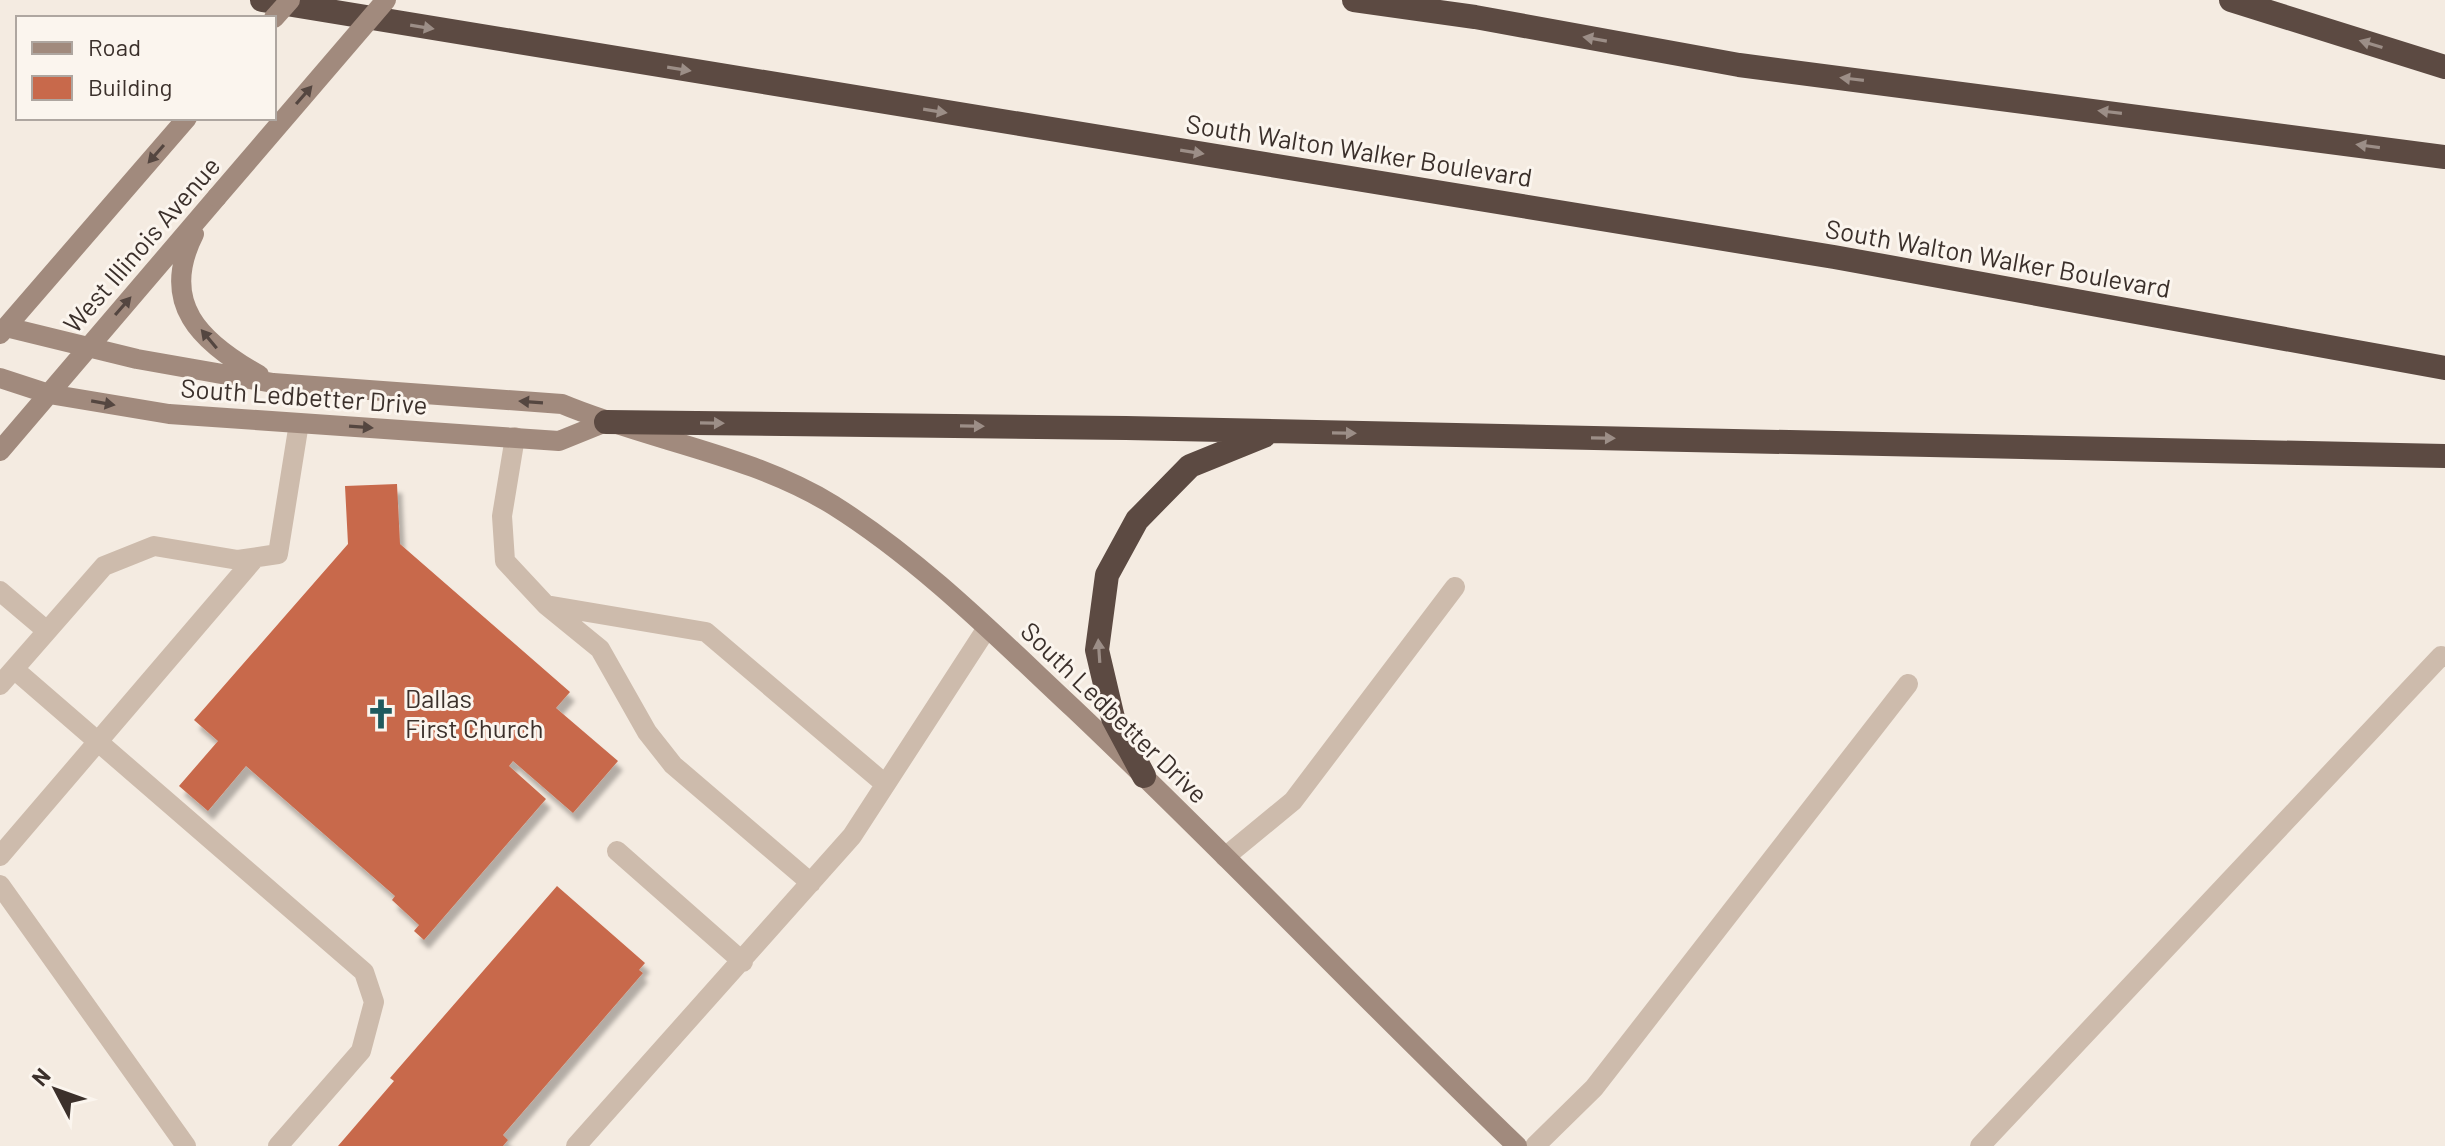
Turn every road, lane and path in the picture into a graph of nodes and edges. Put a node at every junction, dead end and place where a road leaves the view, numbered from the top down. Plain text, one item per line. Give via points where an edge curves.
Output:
1 (262, 0) edge
2 (290, 0) edge
3 (386, 0) edge
4 (1354, 0) edge
5 (2231, 0) edge
6 (276, 16) edge
7 (2445, 67) edge
8 (185, 120) edge
9 (2445, 157) edge
10 (211, 204) junction
11 (3, 331) edge
12 (88, 347) junction
13 (2445, 368) edge
14 (0, 378) edge
15 (273, 383) junction
16 (49, 394) junction
17 (606, 422) junction
18 (299, 423) junction
19 (1295, 432) junction
20 (515, 437) junction
21 (0, 451) edge
22 (2445, 456) edge
23 (255, 558) junction
24 (1455, 587) dead end
25 (0, 591) edge
26 (546, 605) junction
27 (987, 628) junction
28 (47, 631) junction
29 (2445, 657) edge
30 (14, 669) junction
31 (1908, 684) dead end
32 (0, 685) edge
33 (97, 741) junction
34 (1144, 776) junction
35 (885, 784) junction
36 (617, 851) dead end
37 (0, 856) edge
38 (1225, 857) junction
39 (811, 883) junction
40 (0, 885) edge
41 (743, 962) junction
42 (186, 1146) edge
43 (278, 1146) edge
44 (576, 1146) edge
45 (1517, 1146) edge
46 (1535, 1146) edge
47 (1980, 1146) edge

1 -> 13 highway, South Walton Walker Boulevard via 1834,257
2 - 6 street, bridge
10 -> 3 street, West Illinois Avenue, bridge
9 -> 4 highway via 1739,65
7 -> 5 highway
8 -> 11 street, West Illinois Avenue
12 -> 10 street, West Illinois Avenue
15 -> 10 street via 223,355 184,309 179,289 183,256
11 - 12 street, South Ledbetter Drive
12 - 15 street, South Ledbetter Drive
12 - 16 street, West Illinois Avenue
14 - 16 street, South Ledbetter Drive
17 -> 15 street, South Ledbetter Drive via 562,404
16 -> 18 street, South Ledbetter Drive via 169,414
16 - 21 street, West Illinois Avenue
17 -> 19 highway
17 - 20 street, South Ledbetter Drive via 559,441
17 - 27 street, South Ledbetter Drive via 736,460 831,504 938,582
18 -> 20 street, South Ledbetter Drive
18 - 23 lane via 278,554
19 -> 22 highway
34 -> 19 highway via 1113,718 1097,650 1107,575 1137,520 1190,466 1254,438
20 - 26 lane via 502,516 505,561
23 - 28 lane via 154,546 104,566
23 - 33 lane
24 - 38 lane via 1293,801
25 - 28 lane
26 - 35 lane via 706,632
26 - 39 lane via 600,649 647,732 673,765
27 - 34 street, South Ledbetter Drive
27 - 35 lane
28 - 30 lane
29 - 47 lane
30 - 32 lane
30 - 33 lane
31 - 46 lane via 1594,1088
33 - 37 lane
33 - 43 lane via 364,972 374,1002 361,1051
34 - 38 street, South Ledbetter Drive
35 - 39 lane via 852,836
36 - 41 lane
38 - 45 street, South Ledbetter Drive
39 - 41 lane
40 - 42 lane
41 - 44 lane

